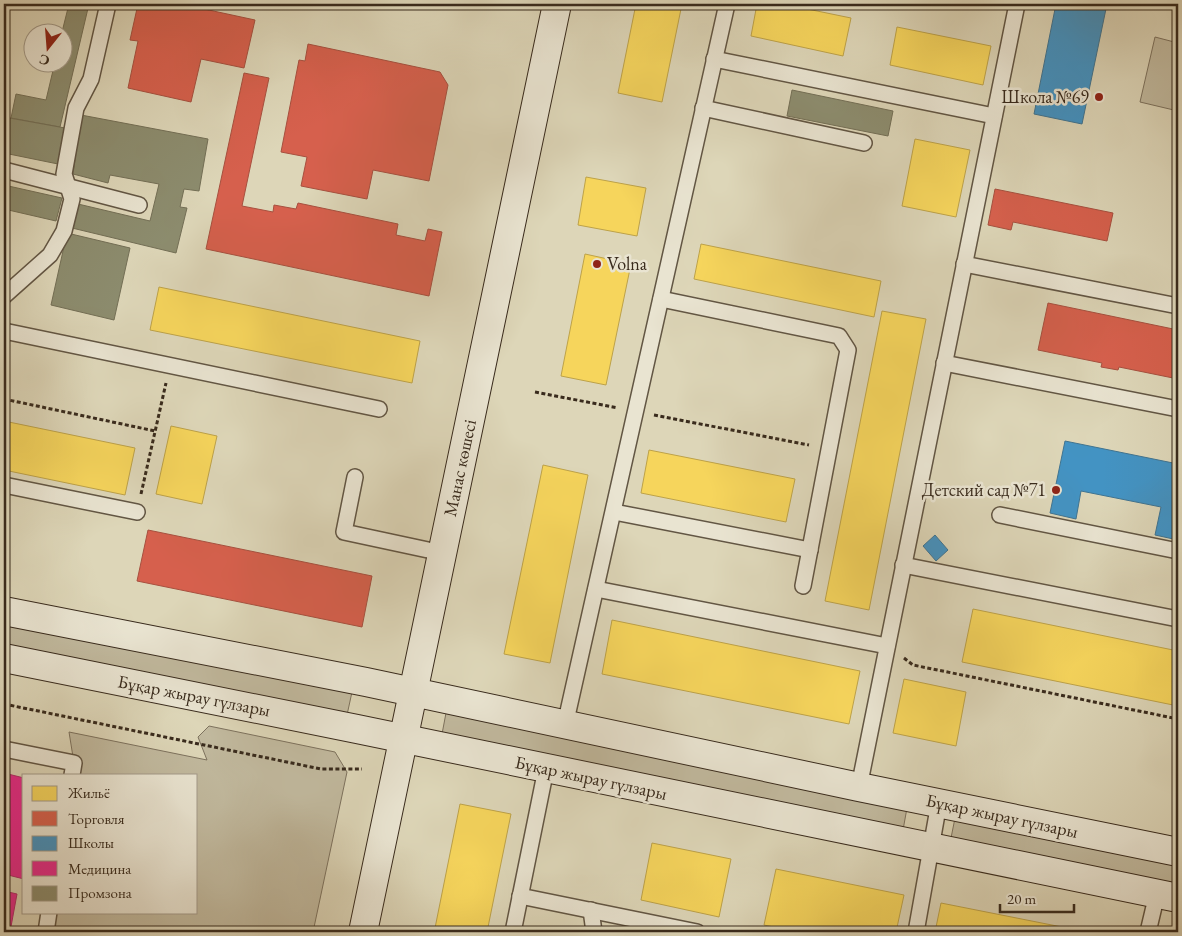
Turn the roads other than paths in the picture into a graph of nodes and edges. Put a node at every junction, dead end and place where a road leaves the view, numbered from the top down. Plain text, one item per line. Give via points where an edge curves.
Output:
1 (108, 4) edge
2 (557, 4) edge
3 (727, 4) edge
4 (1017, 4) edge
5 (714, 59) junction
6 (704, 108) junction
7 (994, 116) junction
8 (864, 143) dead end
9 (4, 170) edge
10 (68, 186) junction
11 (139, 205) dead end
12 (964, 264) junction
13 (4, 296) edge
14 (661, 299) junction
15 (1178, 306) edge
16 (4, 331) edge
17 (944, 363) junction
18 (379, 409) dead end
19 (1178, 409) edge
20 (355, 477) dead end
21 (4, 485) edge
22 (137, 512) road end
23 (614, 512) junction
24 (1000, 516) dead end
25 (810, 550) junction
26 (1178, 550) edge
27 (442, 553) junction
28 (903, 565) junction
29 (803, 586) dead end
30 (596, 589) junction
31 (4, 611) edge
32 (1178, 619) edge
33 (887, 646) junction
34 (4, 658) edge
35 (413, 692) junction
36 (565, 725) junction
37 (404, 738) junction
38 (4, 749) edge
39 (546, 768) junction
40 (72, 774) edge
41 (859, 787) junction
42 (939, 803) junction
43 (930, 848) junction
44 (1178, 852) edge
45 (520, 896) junction
46 (1167, 896) edge
47 (591, 910) junction
48 (49, 914) edge
49 (46, 932) edge
50 (363, 932) edge
51 (513, 932) edge
52 (594, 932) edge
53 (697, 932) edge
54 (916, 932) edge
55 (1148, 932) edge

1 - 10 lane via 91,79 76,108 64,174
2 - 27 street, Манас көшесі
3 - 5 lane
4 - 7 lane
5 - 6 lane
5 - 7 lane
6 - 8 lane
6 - 14 lane
7 - 12 lane
9 - 10 lane
10 - 11 lane
10 - 13 lane via 72,199 64,231 50,256
12 - 15 lane
12 - 17 lane
14 - 23 lane
14 - 25 lane via 839,336 848,350
16 - 18 lane
17 - 19 lane
17 - 28 lane
20 - 27 lane via 344,532
21 - 22 lane
23 - 25 lane
23 - 30 lane
24 - 26 lane
25 - 29 lane
27 - 35 street, Манас көшесі
28 - 32 lane
28 - 33 lane
30 - 33 lane
30 - 36 lane
31 - 35 street, Бұқар жырау гүлзары
33 - 41 lane
34 - 37 street, Бұқар жырау гүлзары
35 - 36 street, Бұқар жырау гүлзары
35 - 37 street, Манас көшесі
36 - 41 street, Бұқар жырау гүлзары
37 - 39 street, Бұқар жырау гүлзары
37 - 50 street, Манас көшесі
38 - 40 lane via 74,763
39 - 43 street, Бұқар жырау гүлзары
39 - 45 lane
41 - 42 street, Бұқар жырау гүлзары
42 - 43 lane
42 - 44 street, Бұқар жырау гүлзары
43 - 46 street, Бұқар жырау гүлзары
43 - 54 lane
45 - 47 lane
45 - 51 lane
46 - 55 lane
47 - 52 lane
47 - 53 lane
48 - 49 lane

